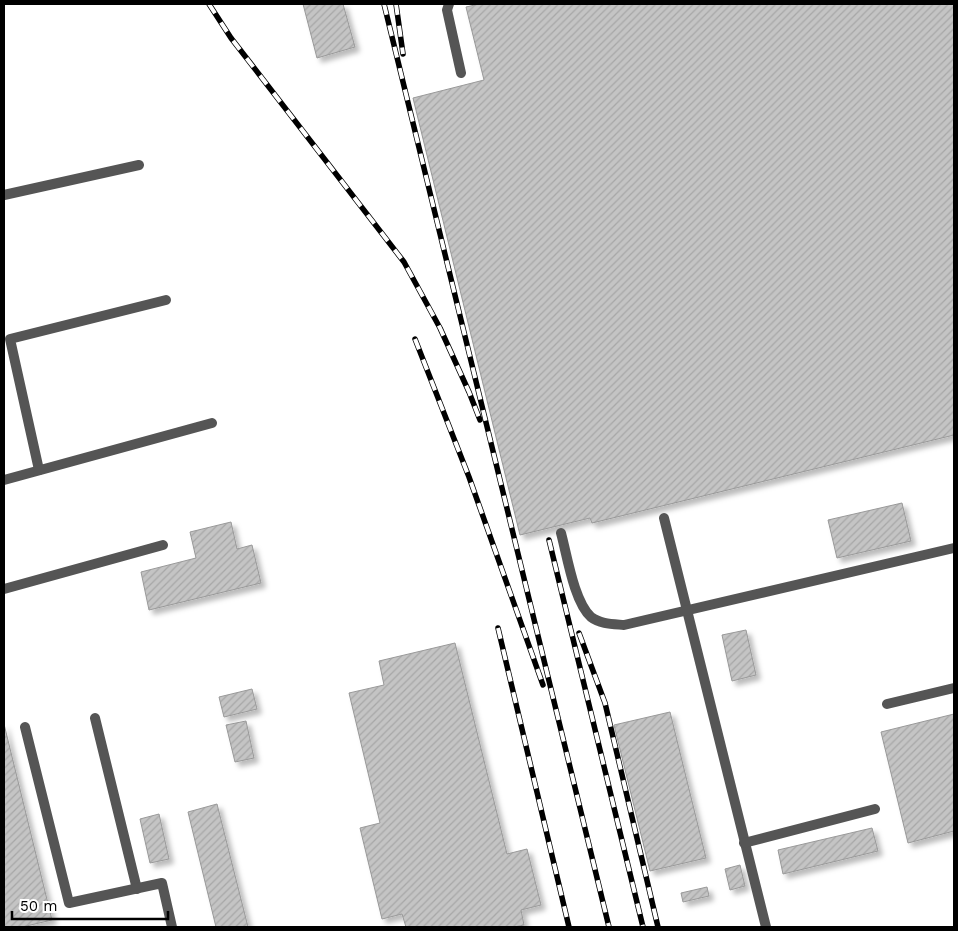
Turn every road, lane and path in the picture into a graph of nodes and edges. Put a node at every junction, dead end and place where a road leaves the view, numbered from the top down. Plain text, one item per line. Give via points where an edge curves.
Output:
1 (449, 4) edge
2 (461, 73) dead end
3 (139, 165) dead end
4 (4, 196) edge
5 (166, 300) dead end
6 (212, 422) dead end
7 (39, 470) junction
8 (4, 480) edge
9 (664, 518) dead end
10 (561, 534) dead end
11 (163, 545) dead end
12 (954, 548) edge
13 (4, 589) edge
14 (686, 610) junction
15 (954, 688) edge
16 (887, 704) dead end
17 (95, 718) dead end
18 (25, 727) dead end
19 (875, 809) dead end
20 (744, 843) junction
21 (137, 888) junction
22 (172, 927) edge
23 (766, 927) edge

1 - 2 lane
3 - 4 lane
5 - 7 lane via 10,339
6 - 7 lane
7 - 8 lane
9 - 14 lane
10 - 14 lane via 579,600 591,617 603,623 624,625
11 - 13 lane
12 - 14 lane
14 - 20 lane
15 - 16 lane
17 - 21 lane
18 - 21 lane via 69,903
19 - 20 lane
20 - 23 lane
21 - 22 lane via 162,883

